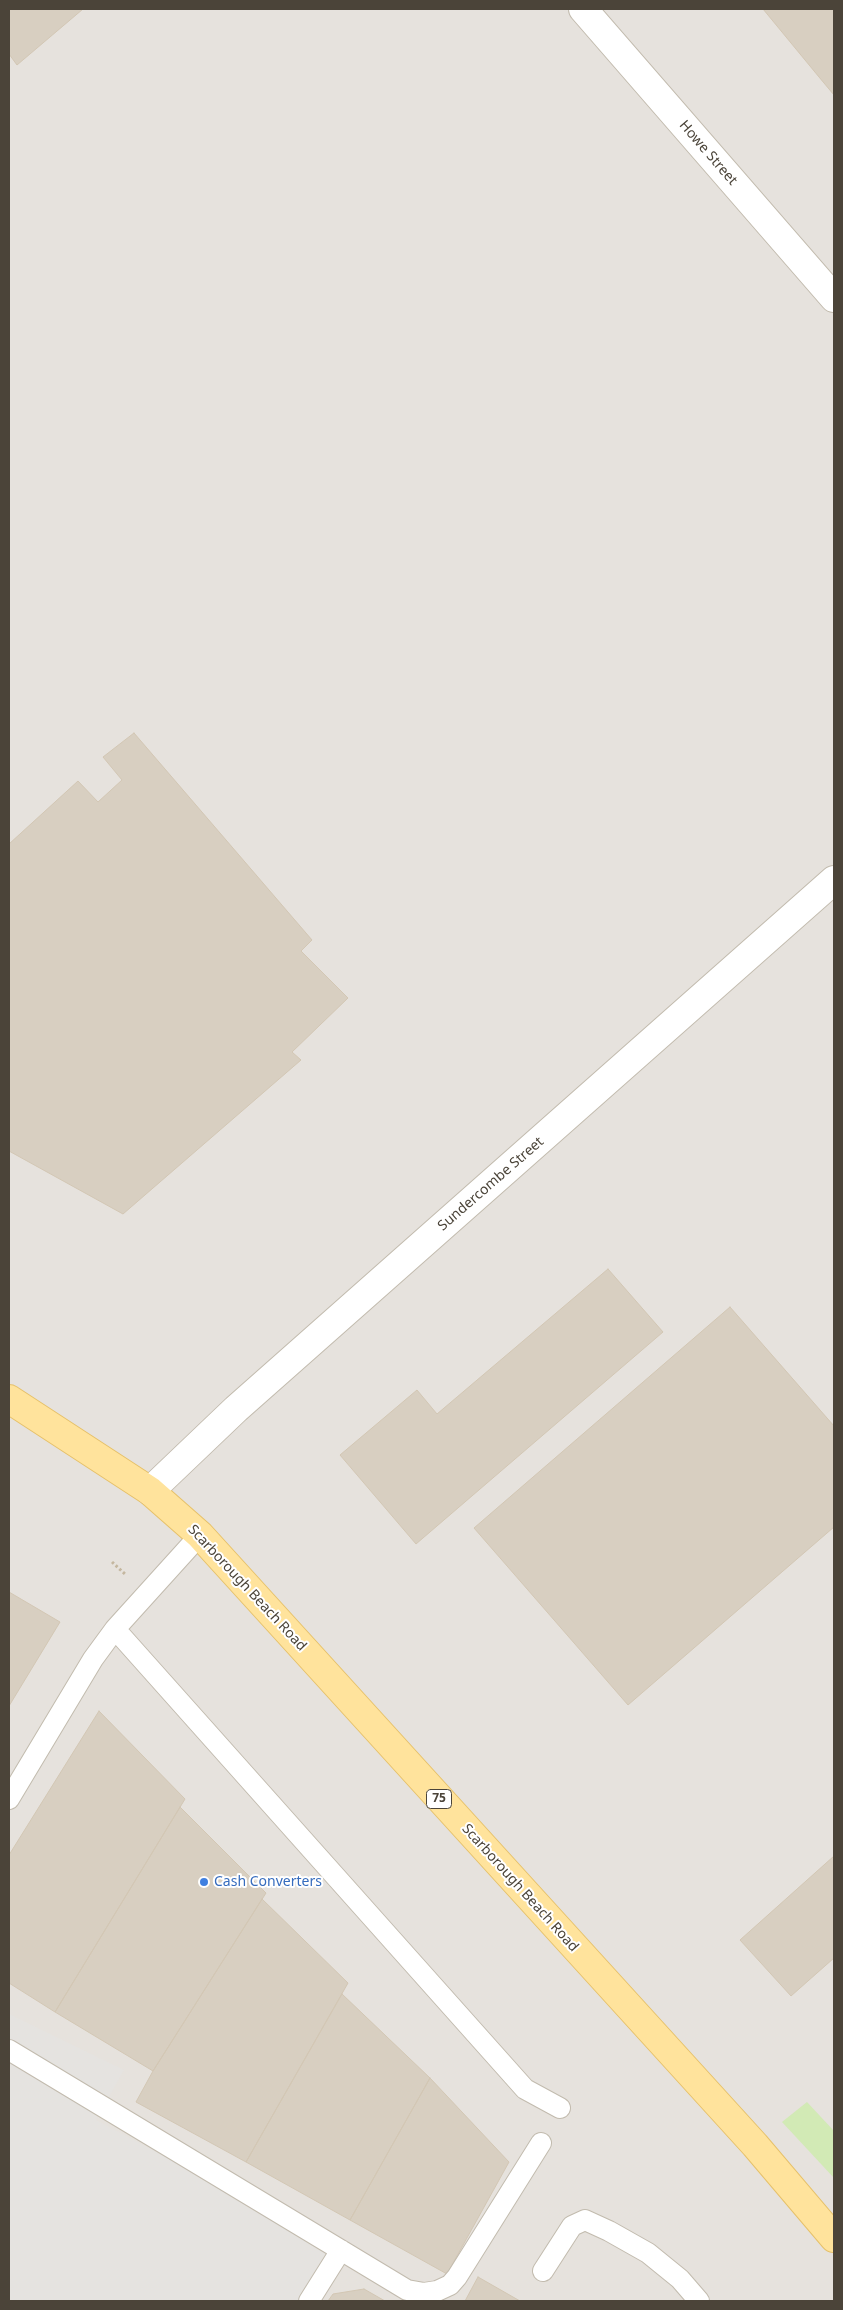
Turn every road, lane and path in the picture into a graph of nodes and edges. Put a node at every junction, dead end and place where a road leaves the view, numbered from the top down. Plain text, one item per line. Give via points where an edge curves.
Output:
1 (583, 9) edge
2 (834, 298) edge
3 (834, 880) edge
4 (9, 1399) edge
5 (150, 1492) junction
6 (200, 1535) junction
7 (112, 1562) dead end
8 (128, 1577) dead end
9 (115, 1629) junction
10 (9, 1799) edge
11 (9, 2050) edge
12 (560, 2108) dead end
13 (541, 2144) dead end
14 (834, 2238) edge
15 (341, 2250) junction
16 (543, 2271) dead end
17 (309, 2301) edge
18 (699, 2301) edge

1 - 2 street, Howe Street
3 - 5 street, Sundercombe Street via 236,1409
4 - 5 main road, Scarborough Beach Road / 75
5 - 6 main road, Scarborough Beach Road / 75
6 - 9 lane
6 - 14 main road, Scarborough Beach Road / 75 via 755,2145
7 - 8 path
9 - 10 lane via 93,1659
9 - 12 lane via 525,2090
11 - 15 lane
13 - 15 lane via 450,2285 424,2293 407,2290
15 - 17 lane
16 - 18 lane via 572,2226 585,2220 648,2253 680,2278

